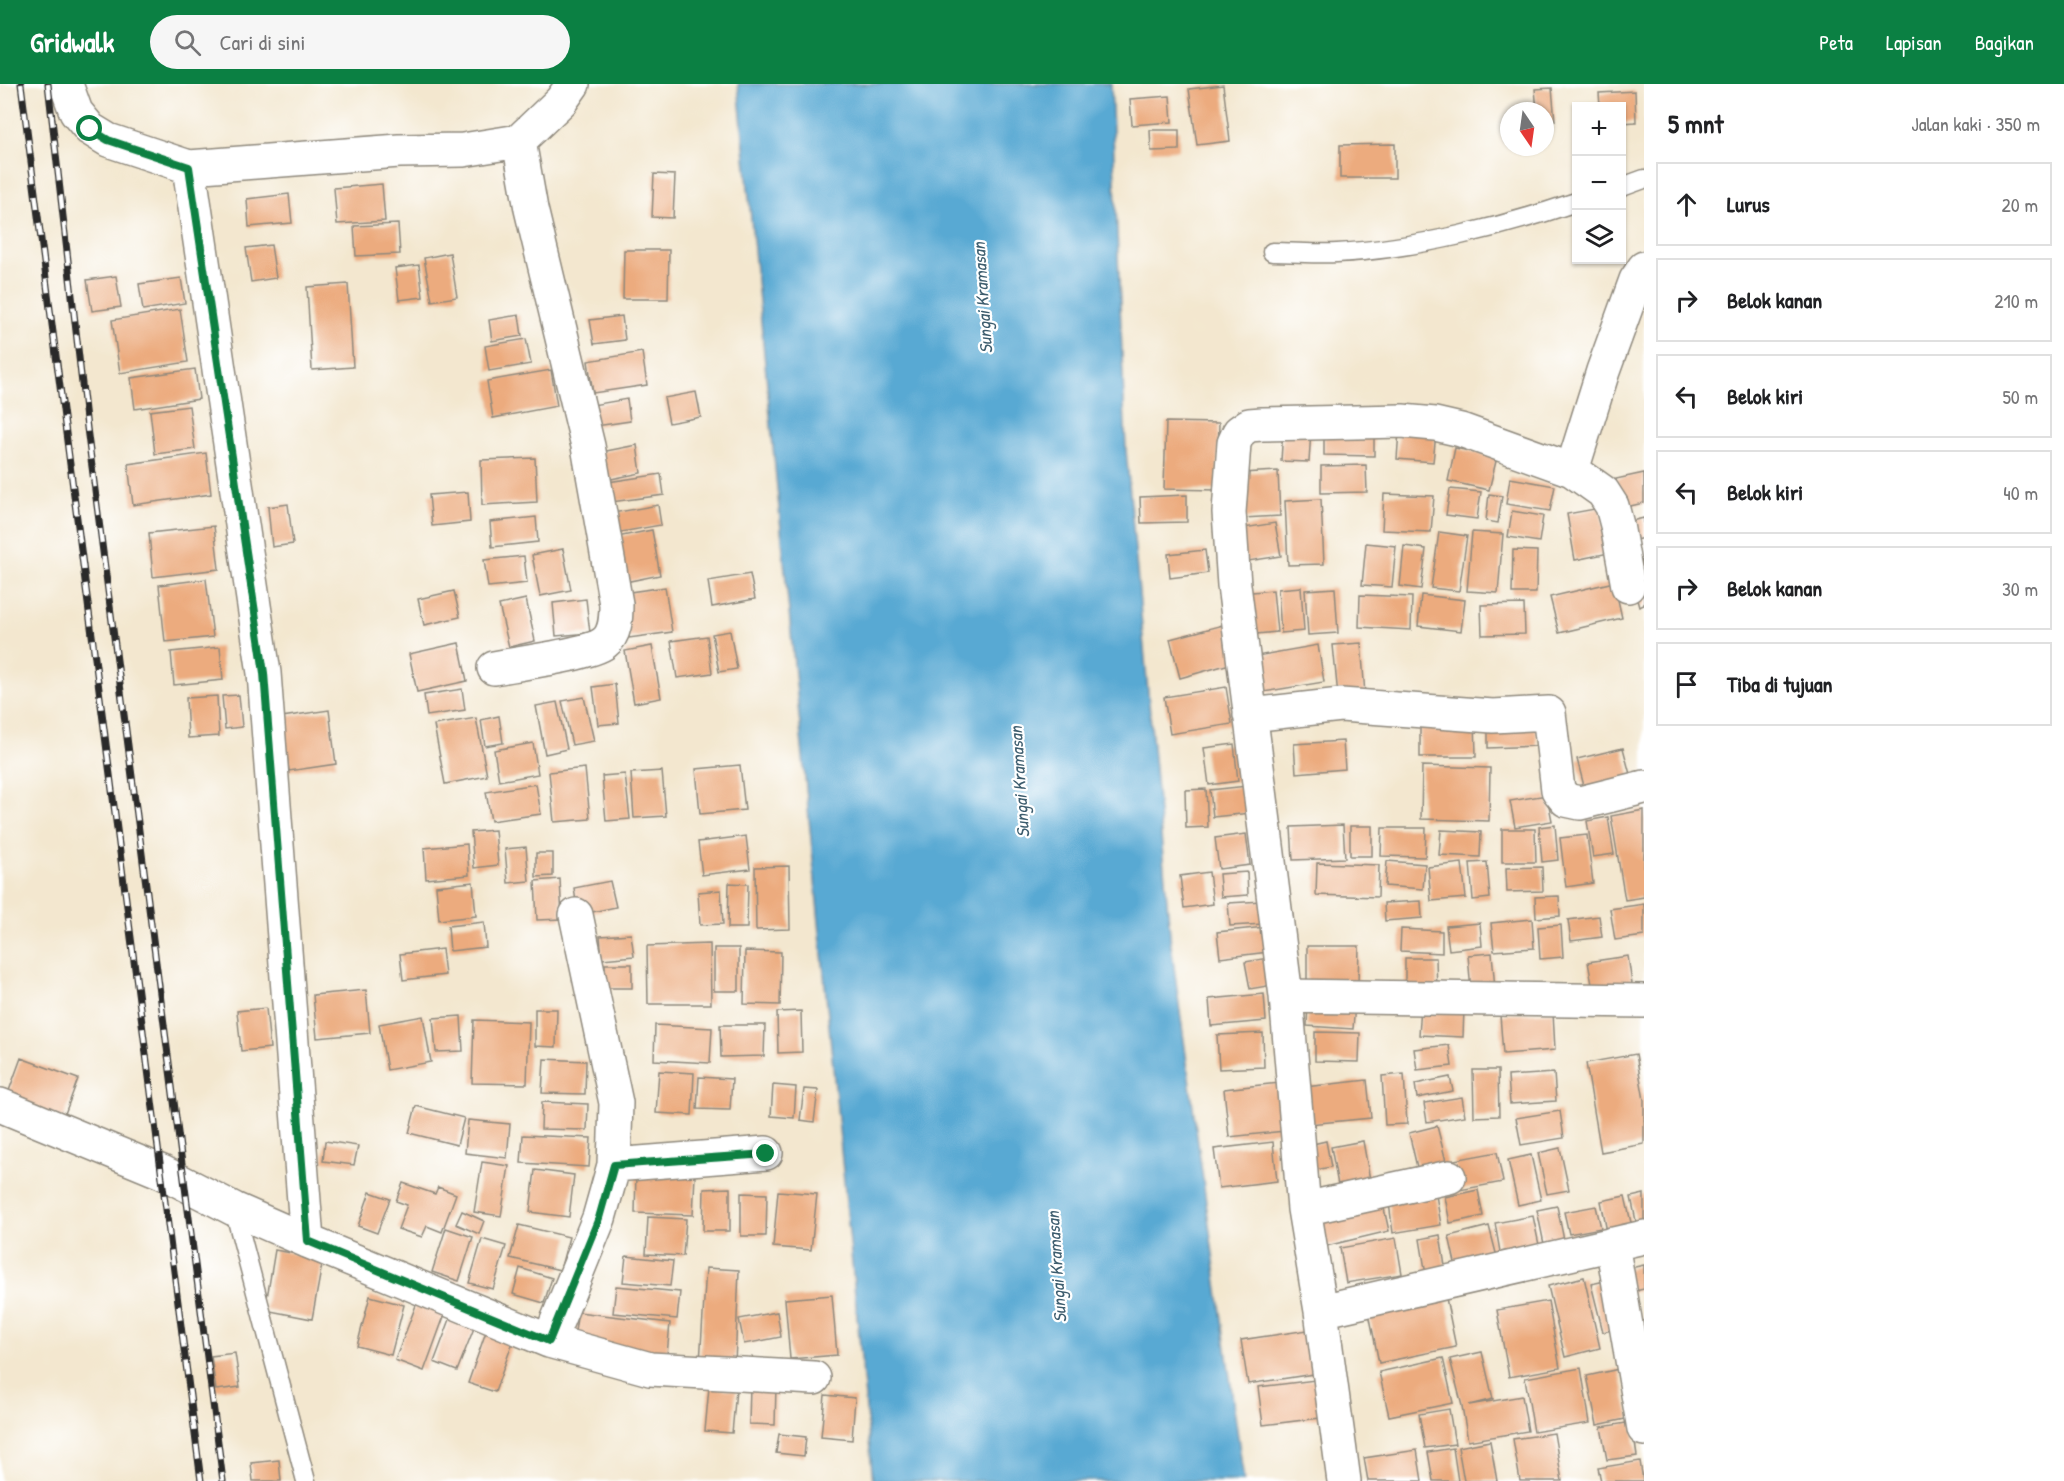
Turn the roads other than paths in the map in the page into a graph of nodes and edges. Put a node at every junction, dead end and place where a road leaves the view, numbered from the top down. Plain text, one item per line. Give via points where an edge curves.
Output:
1 (66, 84) edge
2 (573, 84) edge
3 (519, 141) junction
4 (189, 167) junction
5 (1644, 179) edge
6 (1626, 185) edge
7 (1572, 203) edge
8 (1272, 252) dead end
9 (1644, 268) edge
10 (1572, 470) junction
11 (1628, 586) dead end
12 (494, 668) dead end
13 (1250, 715) junction
14 (1644, 787) edge
15 (576, 915) dead end
16 (1286, 996) junction
17 (1644, 1001) edge
18 (0, 1105) edge
19 (766, 1154) dead end
20 (614, 1165) junction
21 (1449, 1177) dead end
22 (234, 1209) junction
23 (1304, 1209) junction
24 (1644, 1237) edge
25 (308, 1241) junction
26 (1612, 1244) junction
27 (1321, 1311) junction
28 (549, 1341) junction
29 (813, 1378) dead end
30 (1644, 1429) edge
31 (306, 1481) edge
32 (1344, 1481) edge

1 - 4 street via 76,112 90,129 108,140
2 - 3 street
3 - 4 street via 463,150
3 - 12 street via 531,209 588,446 616,614 605,643
4 - 25 street via 264,673
5 - 6 lane
7 - 8 lane via 1413,243 1338,253
9 - 10 street via 1603,371
10 - 11 street via 1603,492 1612,506
10 - 13 street via 1435,424 1262,424 1249,425 1239,432 1234,443 1229,512
13 - 14 street via 1341,705 1493,716 1549,713 1558,790 1566,800 1581,803
13 - 16 street
15 - 20 street via 616,1103
16 - 17 street
16 - 23 street
18 - 22 street via 162,1172
19 - 20 street
20 - 28 street via 599,1218
21 - 23 street
22 - 25 street
22 - 31 lane
23 - 27 street
24 - 26 street
25 - 28 street
26 - 27 street
26 - 30 street
27 - 32 street
28 - 29 street via 650,1369

